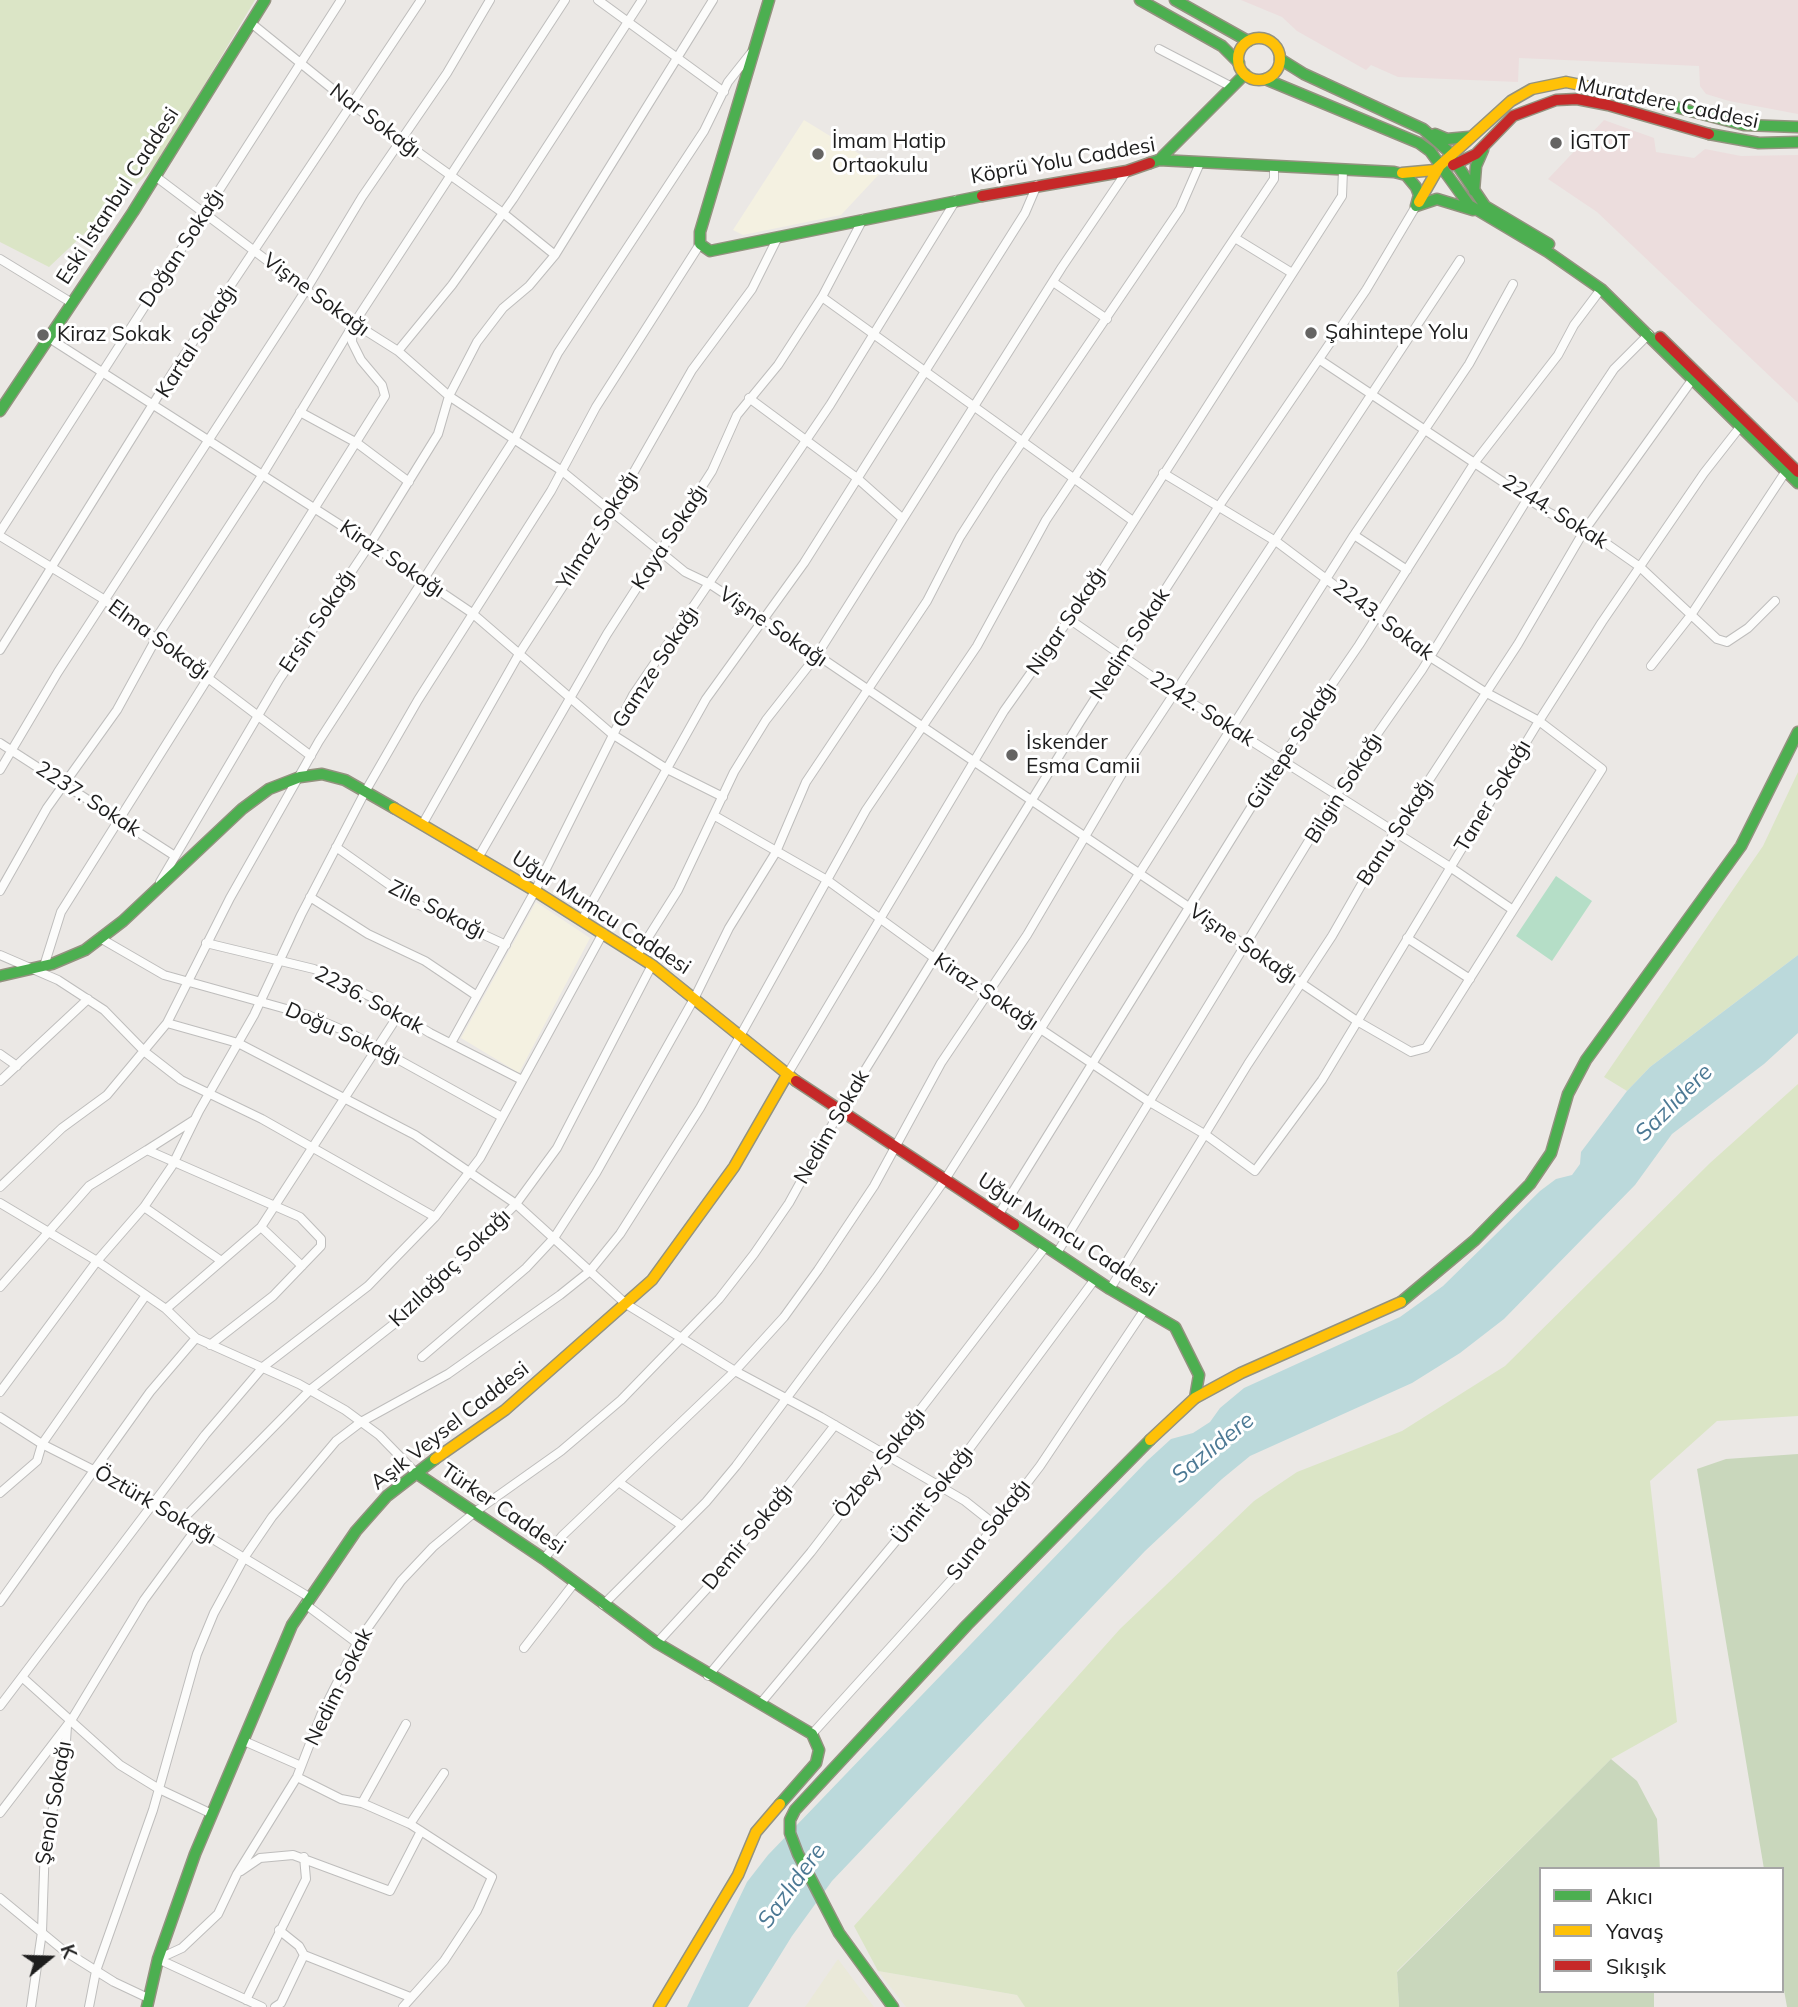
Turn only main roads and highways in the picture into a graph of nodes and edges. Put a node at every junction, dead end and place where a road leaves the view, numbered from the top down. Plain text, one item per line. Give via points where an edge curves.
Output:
1 (265, 0) edge
2 (769, 0) edge
3 (1140, 0) edge
4 (1175, 0) edge
5 (1248, 41) junction
6 (1280, 59) junction
7 (1239, 63) junction
8 (1245, 75) junction
9 (1265, 79) junction
10 (1679, 108) junction
11 (1709, 116) junction
12 (1645, 117) junction
13 (1680, 126) junction
14 (1798, 127) edge
15 (1423, 129) junction
16 (1469, 137) junction
17 (1798, 142) edge
18 (1485, 146) junction
19 (1159, 160) junction
20 (1454, 160) junction
21 (1440, 165) junction
22 (1389, 171) junction
23 (1474, 191) junction
24 (1416, 206) junction
25 (1478, 212) junction
26 (0, 411) edge
27 (1798, 472) edge
28 (1798, 483) edge
29 (1798, 732) edge
30 (0, 976) edge
31 (787, 1075) junction
32 (1195, 1398) junction
33 (416, 1474) junction
34 (148, 2005) edge
35 (659, 2007) edge
36 (893, 2007) edge

1 - 26 main road, Eski İstanbul Caddesi
2 - 19 main road, Köprü Yolu Caddesi via 700,232 700,244 710,251 956,200 1127,171
3 - 7 main road via 1222,46
4 - 5 main road
5 - 6 main road via 1270,41
5 - 7 main road
6 - 9 main road via 1276,71
6 - 15 main road
7 - 8 main road
8 - 9 main road
8 - 19 main road
9 - 21 main road via 1419,143
10 - 11 main road, Muratdere Caddesi
10 - 12 main road
10 - 16 main road, Muratdere Caddesi via 1566,82 1545,85 1510,101
11 - 13 main road
11 - 14 main road, Muratdere Caddesi via 1769,128
12 - 13 main road, Muratdere Caddesi
12 - 18 main road, Muratdere Caddesi via 1577,99 1556,100 1513,116
13 - 17 main road, Muratdere Caddesi via 1759,143
15 - 16 main road via 1447,139
15 - 20 main road
16 - 20 main road, Muratdere Caddesi
18 - 20 main road, Muratdere Caddesi
18 - 23 main road via 1476,166
19 - 22 main road, Köprü Yolu Caddesi
20 - 21 main road, Muratdere Caddesi
20 - 23 main road
21 - 22 main road, Muratdere Caddesi via 1425,173
21 - 24 main road
21 - 25 main road
22 - 24 main road via 1410,179 1419,195
23 - 27 main road via 1485,206 1606,283
24 - 25 main road via 1437,199
25 - 28 main road via 1601,289
29 - 32 main road via 1741,846 1586,1060 1568,1094 1551,1153 1530,1184 1475,1240 1397,1306 1241,1373
30 - 31 main road, Uğur Mumcu Caddesi via 85,950 242,809 269,789 322,774 345,780 637,955
31 - 32 main road, Uğur Mumcu Caddesi via 1094,1279 1175,1327 1199,1375
31 - 33 main road, Aşık Veysel Caddesi via 734,1167 652,1280 505,1410
32 - 36 main road via 1128,1460 799,1804 790,1820 800,1858 839,1933
33 - 34 main road, Aşık Veysel Caddesi via 387,1496 356,1531 292,1625 212,1814 158,1958
33 - 35 main road, Türker Caddesi via 544,1559 657,1643 812,1734 819,1750 816,1763 756,1832 738,1875

